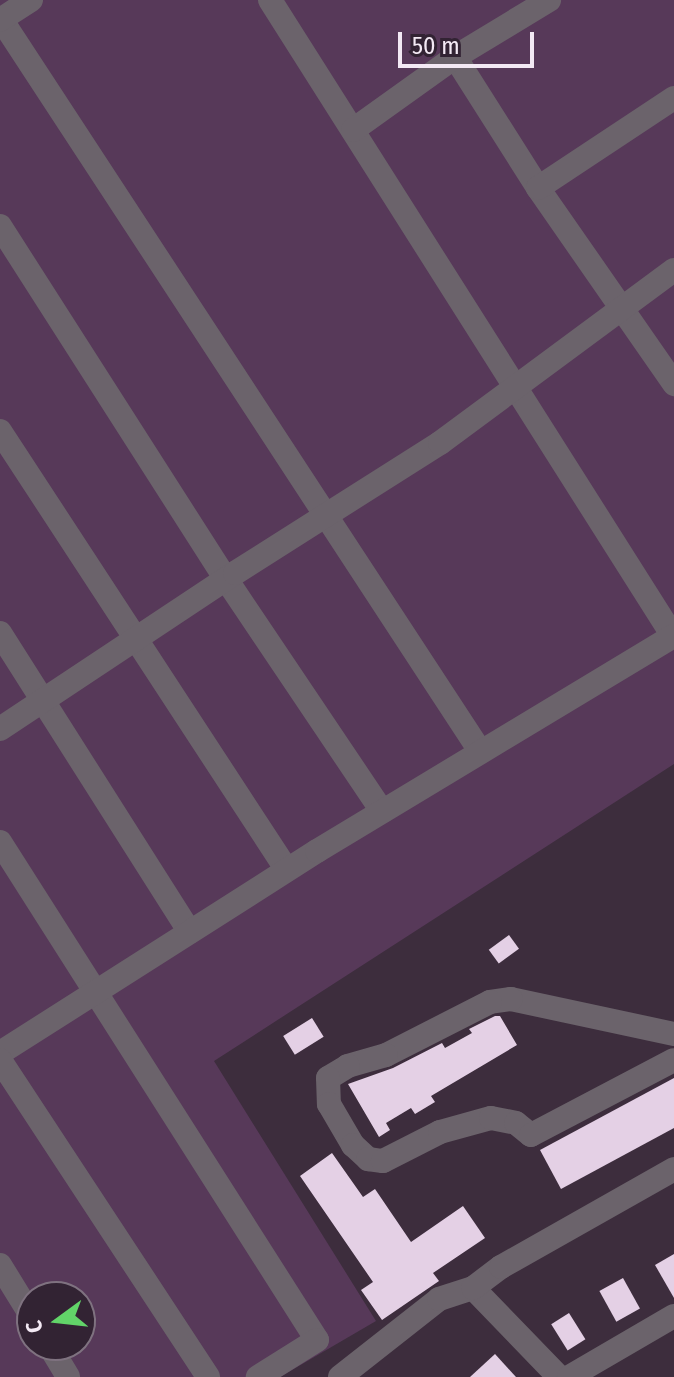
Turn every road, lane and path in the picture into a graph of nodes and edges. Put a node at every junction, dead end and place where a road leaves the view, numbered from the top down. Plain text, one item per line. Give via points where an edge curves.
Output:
1 (31, 0) edge
2 (549, 0) edge
3 (277, 2) edge
4 (0, 19) edge
5 (455, 57) junction
6 (674, 98) edge
7 (353, 130) junction
8 (538, 188) junction
9 (0, 226) edge
10 (674, 270) edge
11 (620, 309) junction
12 (674, 384) edge
13 (515, 387) junction
14 (0, 431) edge
15 (326, 515) junction
16 (226, 579) junction
17 (0, 633) edge
18 (674, 636) edge
19 (135, 638) junction
20 (42, 698) junction
21 (0, 729) edge
22 (480, 751) junction
23 (382, 811) junction
24 (0, 842) edge
25 (287, 870) junction
26 (190, 932) junction
27 (98, 992) junction
28 (674, 1034) edge
29 (0, 1053) edge
30 (0, 1060) edge
31 (674, 1060) edge
32 (674, 1169) edge
33 (0, 1265) edge
34 (473, 1288) junction
35 (16, 1291) edge
36 (674, 1316) edge
37 (208, 1377) edge
38 (258, 1377) edge
39 (340, 1377) edge
40 (559, 1377) edge
41 (569, 1377) edge

1 - 4 street
2 - 5 street
3 - 7 street
4 - 15 street
5 - 7 street
5 - 8 street
6 - 8 street
7 - 13 street
8 - 11 street
9 - 16 street
10 - 11 street
11 - 12 street
11 - 13 street
13 - 15 street via 440,443
13 - 18 street
14 - 19 street
15 - 16 street
15 - 22 street
16 - 19 street
16 - 23 street
17 - 20 street
18 - 22 street
19 - 20 street
19 - 25 street
20 - 21 street
20 - 26 street
22 - 23 street
23 - 25 street
24 - 27 street
25 - 26 street
26 - 27 street
27 - 29 street
27 - 38 street via 317,1340
28 - 31 street via 511,999 490,1002 328,1078 329,1104 353,1145 368,1159 383,1161 440,1132 491,1118 516,1123 531,1135
30 - 37 street
32 - 34 street
33 - 35 street
34 - 39 street via 439,1299
34 - 40 street
36 - 41 street

